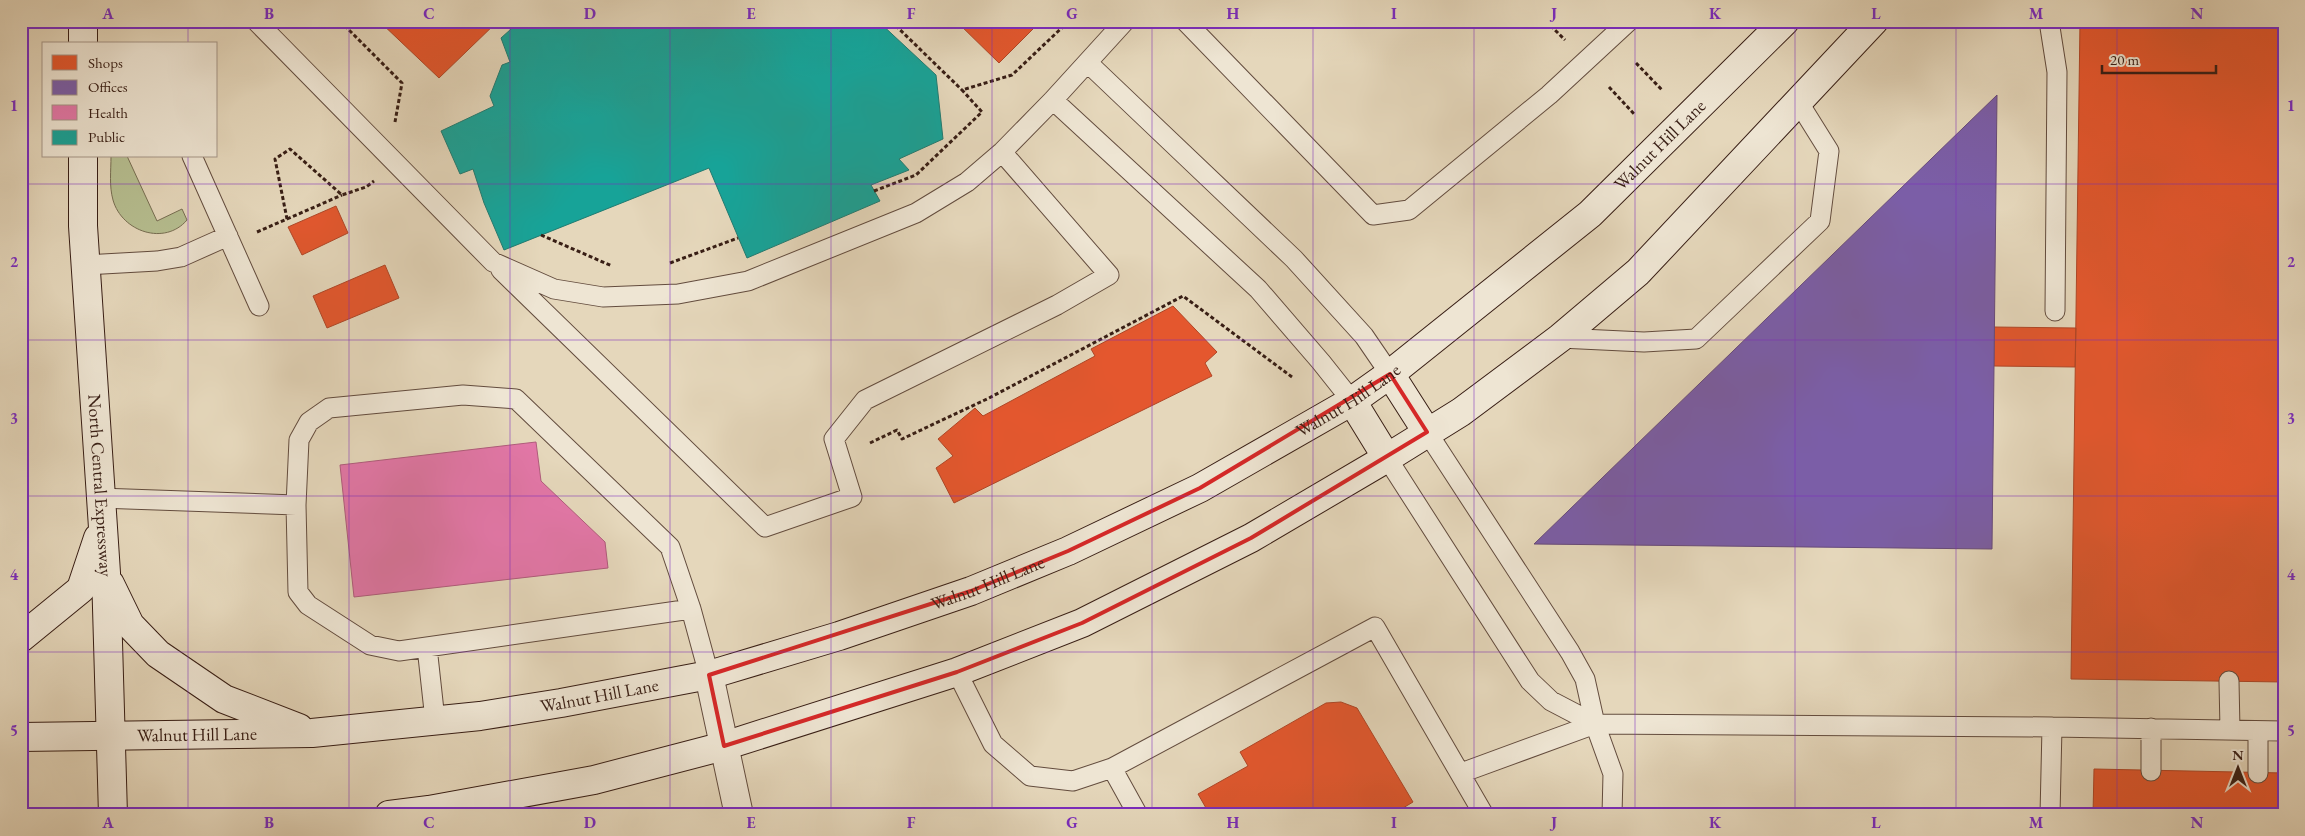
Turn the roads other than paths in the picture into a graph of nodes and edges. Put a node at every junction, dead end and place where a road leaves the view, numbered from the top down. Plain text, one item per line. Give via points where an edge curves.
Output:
1 (83, 21) edge
2 (256, 21) edge
3 (1125, 21) edge
4 (1185, 21) edge
5 (1629, 21) edge
6 (1785, 21) edge
7 (1874, 21) edge
8 (2049, 21) edge
9 (83, 42) edge
10 (1088, 63) junction
11 (1053, 100) junction
12 (1799, 103) junction
13 (1002, 152) junction
14 (83, 158) edge
15 (193, 158) edge
16 (228, 236) junction
17 (492, 262) junction
18 (85, 265) junction
19 (259, 306) dead end
20 (2055, 311) dead end
21 (1560, 338) junction
22 (1390, 374) junction
23 (1352, 401) junction
24 (1427, 432) junction
25 (1387, 458) junction
26 (99, 498) junction
27 (296, 505) junction
28 (101, 529) junction
29 (106, 574) junction
30 (691, 609) junction
31 (21, 638) edge
32 (427, 647) junction
33 (957, 672) junction
34 (709, 675) junction
35 (2229, 681) dead end
36 (435, 720) junction
37 (1595, 724) junction
38 (2052, 726) junction
39 (2151, 728) junction
40 (2230, 730) junction
41 (2258, 731) junction
42 (2284, 731) edge
43 (312, 734) junction
44 (21, 737) edge
45 (112, 737) junction
46 (724, 746) junction
47 (1112, 768) junction
48 (2151, 771) dead end
49 (2258, 772) dead end
50 (1461, 773) junction
51 (113, 815) edge
52 (389, 815) edge
53 (739, 815) edge
54 (1138, 815) edge
55 (1484, 815) edge
56 (1612, 815) edge
57 (2050, 815) edge

1 - 9 main road
2 - 17 lane
3 - 10 lane
4 - 5 lane via 1373,215 1409,210 1549,95
6 - 22 main road, Walnut Hill Lane via 1590,214
7 - 12 main road
8 - 20 lane via 2057,72
10 - 11 lane
10 - 22 lane via 1294,259 1364,336
11 - 13 lane
11 - 23 lane via 1258,289
12 - 21 main road via 1638,272
12 - 21 lane via 1829,151 1820,221 1696,339 1644,342
13 - 17 lane via 967,182 916,213 748,281 678,294 603,297 554,289
13 - 17 lane via 1109,275 1057,305 865,400 834,439 852,497 765,528
14 - 18 main road, North Central Expressway
15 - 16 lane
16 - 18 lane via 180,257
16 - 19 lane
18 - 26 main road, North Central Expressway
21 - 24 main road via 1461,412
22 - 23 main road, Walnut Hill Lane
22 - 24 main road
23 - 25 main road
23 - 34 main road, Walnut Hill Lane via 1200,488 1068,551 971,591 839,636
24 - 25 main road
24 - 37 lane via 1570,652 1585,679
25 - 33 main road via 1251,538 1161,584 1082,623
25 - 37 lane via 1530,681 1551,701
26 - 27 lane
26 - 28 main road, North Central Expressway
27 - 30 lane via 298,440 309,422 329,408 463,394 516,399 670,547
27 - 32 lane via 298,592 308,605 370,645 399,651
28 - 29 main road, North Central Expressway
28 - 31 main road via 81,589
29 - 43 main road via 130,625 158,654 224,700
29 - 45 main road, North Central Expressway
30 - 32 lane
30 - 34 lane
32 - 36 lane
33 - 46 main road
33 - 47 lane via 993,744 1030,776 1073,781
34 - 36 main road, Walnut Hill Lane via 561,703
34 - 46 main road
35 - 40 lane
36 - 43 main road, Walnut Hill Lane
37 - 38 lane
37 - 50 lane
37 - 56 lane via 1613,774
38 - 39 lane
38 - 57 lane
39 - 40 lane
39 - 48 lane
40 - 41 lane
41 - 42 lane
41 - 49 lane
43 - 45 main road, Walnut Hill Lane
44 - 45 main road, Walnut Hill Lane
45 - 51 main road, North Central Expressway
46 - 52 main road via 594,780
46 - 53 main road
47 - 50 lane via 1375,627
47 - 54 lane
50 - 55 lane

